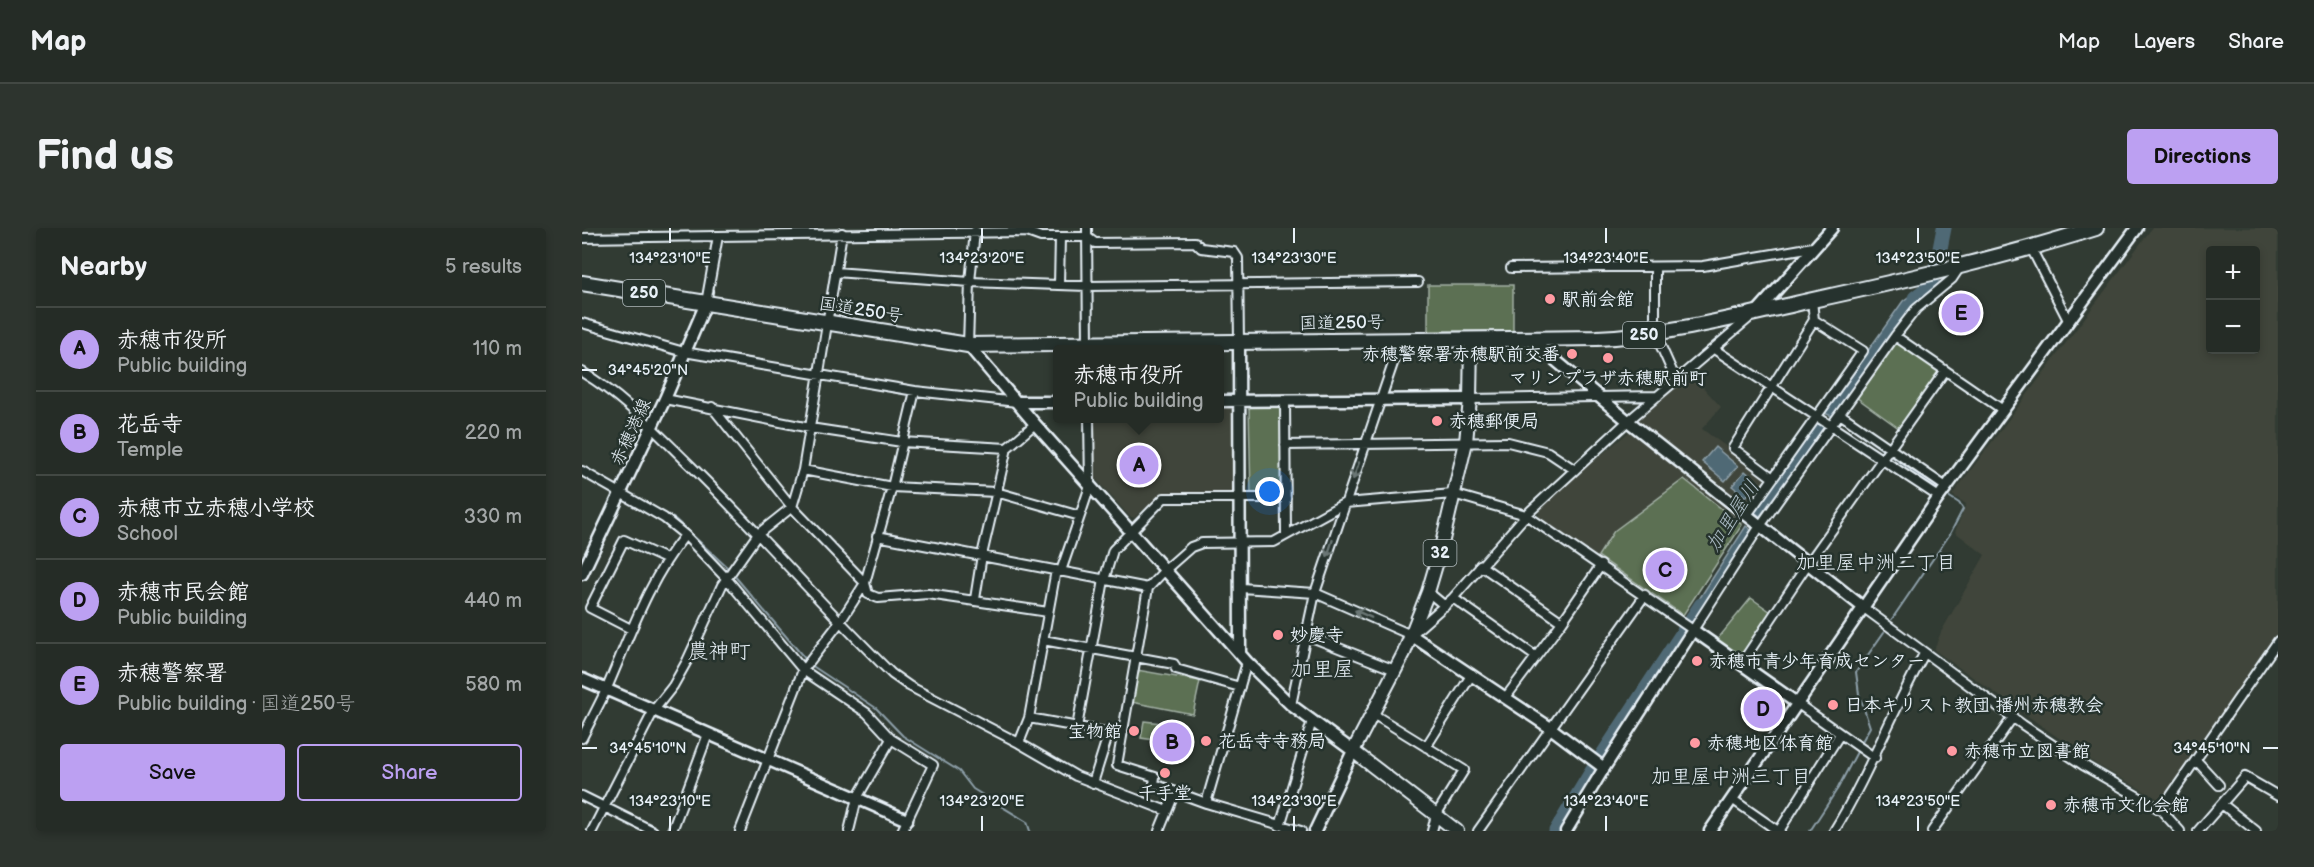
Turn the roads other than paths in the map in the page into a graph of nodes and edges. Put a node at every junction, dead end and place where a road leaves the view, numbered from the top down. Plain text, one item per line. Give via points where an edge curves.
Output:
1 (1832, 228) edge
2 (2096, 228) edge
3 (2137, 228) edge
4 (975, 231) junction
5 (1087, 232) edge
6 (842, 233) junction
7 (718, 236) junction
8 (1060, 237) junction
9 (582, 238) edge
10 (1813, 247) junction
11 (2031, 248) junction
12 (1655, 267) junction
13 (1511, 268) dead end
14 (1954, 269) junction
15 (836, 272) junction
16 (970, 282) junction
17 (1418, 282) dead end
18 (582, 283) edge
19 (1059, 285) junction
20 (1238, 285) junction
21 (1087, 286) junction
22 (1812, 300) junction
23 (706, 303) junction
24 (1756, 313) junction
25 (1814, 320) junction
26 (2069, 322) junction
27 (582, 323) edge
28 (826, 323) junction
29 (1655, 333) junction
30 (1895, 336) junction
31 (1471, 339) junction
32 (1530, 339) junction
33 (1401, 340) junction
34 (1239, 342) junction
35 (968, 345) junction
36 (1088, 345) edge
37 (1148, 345) edge
38 (1053, 346) edge
39 (1714, 349) junction
40 (684, 352) junction
41 (1945, 371) junction
42 (582, 372) edge
43 (818, 376) junction
44 (1676, 380) junction
45 (1772, 386) junction
46 (915, 391) junction
47 (1598, 396) junction
48 (1658, 396) junction
49 (665, 399) junction
50 (1470, 399) junction
51 (1285, 400) junction
52 (1381, 400) junction
53 (1224, 401) edge
54 (1239, 401) junction
55 (1017, 402) junction
56 (1053, 402) edge
57 (712, 407) junction
58 (2003, 411) junction
59 (1819, 416) junction
60 (1835, 420) junction
61 (1628, 421) junction
62 (1089, 423) edge
63 (1035, 424) junction
64 (652, 427) junction
65 (810, 428) junction
66 (1466, 441) junction
67 (902, 442) junction
68 (1285, 444) junction
69 (1365, 444) junction
70 (1007, 448) junction
71 (1889, 448) junction
72 (1882, 458) junction
73 (803, 470) junction
74 (1575, 470) junction
75 (582, 471) edge
76 (1773, 478) junction
77 (1090, 486) junction
78 (891, 487) junction
79 (622, 492) junction
80 (996, 492) junction
81 (1943, 492) junction
82 (1453, 495) junction
83 (1240, 497) junction
84 (1286, 498) junction
85 (1345, 503) junction
86 (792, 507) junction
87 (1526, 515) junction
88 (1080, 516) junction
89 (1753, 521) junction
90 (1131, 530) junction
91 (758, 534) junction
92 (1286, 534) junction
93 (685, 536) junction
94 (878, 536) junction
95 (1240, 542) junction
96 (586, 554) edge
97 (982, 555) junction
98 (666, 559) junction
99 (1480, 565) junction
100 (1601, 565) junction
101 (1807, 565) junction
102 (1165, 570) junction
103 (1059, 571) junction
104 (582, 574) edge
105 (727, 579) junction
106 (1104, 580) junction
107 (865, 583) junction
108 (1148, 588) junction
109 (1241, 588) junction
110 (1428, 592) junction
111 (1316, 593) junction
112 (1645, 596) junction
113 (1453, 598) junction
114 (975, 599) junction
115 (1445, 606) junction
116 (1864, 608) junction
117 (1048, 612) junction
118 (840, 622) junction
119 (1562, 622) junction
120 (631, 629) junction
121 (1693, 630) junction
122 (1306, 634) junction
123 (1411, 635) junction
124 (1043, 640) junction
125 (2278, 641) edge
126 (1092, 649) junction
127 (2270, 653) junction
128 (1924, 654) junction
129 (1535, 656) junction
130 (1136, 657) junction
131 (1244, 657) junction
132 (2278, 659) edge
133 (1741, 664) junction
134 (803, 670) junction
135 (1395, 670) junction
136 (1472, 674) junction
137 (582, 679) edge
138 (1240, 687) junction
139 (606, 689) junction
140 (1506, 698) junction
141 (1798, 704) junction
142 (1291, 705) junction
143 (654, 710) junction
144 (1373, 714) junction
145 (2013, 717) junction
146 (1029, 718) junction
147 (1312, 721) junction
148 (1077, 727) junction
149 (1552, 729) junction
150 (1109, 732) junction
151 (708, 734) junction
152 (1840, 734) junction
153 (1122, 735) junction
154 (582, 738) edge
155 (891, 739) junction
156 (1019, 743) junction
157 (1426, 747) junction
158 (1353, 751) junction
159 (1875, 758) junction
160 (768, 760) junction
161 (2196, 760) junction
162 (1604, 768) junction
163 (1093, 783) junction
164 (2219, 785) dead end
165 (1175, 792) junction
166 (582, 796) edge
167 (2278, 796) edge
168 (856, 798) junction
169 (1732, 799) junction
170 (1206, 802) junction
171 (2222, 804) junction
172 (604, 806) junction
173 (2161, 810) junction
174 (1167, 811) junction
175 (1436, 815) junction
176 (907, 820) junction
177 (1280, 826) junction
178 (592, 831) edge
179 (654, 831) edge
180 (672, 831) edge
181 (740, 831) edge
182 (849, 831) edge
183 (902, 831) edge
184 (1159, 831) edge
185 (1301, 831) edge
186 (1315, 831) edge
187 (1432, 831) edge
188 (1457, 831) edge
189 (1478, 831) edge
190 (1566, 831) edge
191 (1710, 831) edge
192 (1778, 831) edge
193 (1834, 831) edge
194 (1932, 831) edge
195 (2180, 831) edge
196 (2198, 831) edge
197 (2256, 831) edge

1 - 10 street
2 - 11 highway, 国道250号 / 250
3 - 26 street
4 - 6 street
4 - 8 street
4 - 16 street
5 - 8 street
5 - 20 street via 1095,243 1195,242 1201,248 1234,252 1238,258
5 - 21 street
6 - 7 street
6 - 15 street
7 - 9 street
7 - 23 street
8 - 19 street
10 - 12 street via 1703,266
10 - 24 street
11 - 14 highway, 国道250号 / 250
11 - 26 street
12 - 13 street
12 - 29 street
14 - 22 highway, 国道250号 / 250
14 - 30 street via 1952,279 1916,309
15 - 16 street
15 - 28 street
16 - 19 street
16 - 35 street
17 - 20 street
18 - 23 highway, 国道250号 / 250
19 - 21 street
20 - 21 street
20 - 34 street
21 - 36 street
22 - 24 highway, 国道250号 / 250
22 - 25 street
23 - 28 highway, 国道250号 / 250
23 - 40 street, 赤穂港線
24 - 29 highway, 国道250号 / 250
24 - 39 street
25 - 45 street
25 - 59 street via 1863,351
26 - 58 street
27 - 40 street
28 - 35 highway, 国道250号 / 250
28 - 43 street
29 - 32 highway, 国道250号 / 250
29 - 44 street
30 - 41 street
30 - 60 street
31 - 32 highway, 国道250号 / 250
31 - 33 highway, 国道250号 / 250
31 - 50 main road, 32
32 - 47 street
33 - 34 highway, 国道250号 / 250
33 - 52 street
34 - 37 highway, 国道250号 / 250
34 - 54 street
35 - 38 highway, 国道250号 / 250
35 - 55 street
39 - 44 street
39 - 45 street
40 - 43 street
40 - 49 street, 赤穂港線
41 - 58 street
41 - 71 street
42 - 64 street via 611,390
43 - 46 street
43 - 65 street
44 - 48 street
45 - 59 street
45 - 76 street via 1733,448
46 - 55 street
46 - 67 street
47 - 48 street
47 - 50 street
47 - 61 street
48 - 61 street
49 - 57 street
49 - 64 street, 赤穂港線
50 - 52 street
50 - 66 main road, 32
51 - 52 street
51 - 54 street
51 - 68 street
52 - 69 street
53 - 54 street
54 - 83 street
55 - 56 street
55 - 63 street
57 - 65 street
57 - 86 street
58 - 81 street
59 - 60 street
59 - 76 street
60 - 71 street
60 - 72 street
60 - 89 street
61 - 74 street
61 - 89 street
62 - 77 street
63 - 70 street
63 - 77 street
64 - 79 street, 赤穂港線
64 - 91 street
65 - 67 street
65 - 73 street
66 - 69 street
66 - 74 street via 1531,447 1548,452
66 - 82 main road, 32
67 - 70 street
67 - 78 street
68 - 69 street
68 - 84 street
69 -> 85 street
70 - 80 street
71 - 72 street
71 - 81 street
72 - 81 street
72 - 101 street
73 - 78 street
73 - 86 street
74 - 87 street
75 - 79 street
76 - 89 street
77 - 88 street
77 - 90 street
78 - 80 street
78 - 94 street
79 - 93 street
79 - 96 street, 赤穂港線
80 - 88 street
80 - 97 street
81 - 116 street
82 - 85 street
82 - 87 street
82 - 110 main road, 32
83 - 84 street
83 - 90 street via 1164,498
83 - 95 street
84 - 92 street
85 - 92 street
85 -> 111 street
86 - 91 street
86 - 107 street
87 - 99 street
87 - 100 street
88 - 103 street
89 - 101 street
89 - 121 street
90 - 102 street
90 - 106 street via 1113,550
91 - 105 street
91 - 118 street
92 - 95 street via 1274,542
93 - 98 street
93 - 105 street
94 - 97 street
94 - 107 street
95 - 102 street via 1202,543
95 - 109 street
96 - 104 street, 赤穂港線
97 - 103 street
97 - 114 street
98 - 120 street
98 - 120 street via 624,540 590,608
99 - 113 street
99 - 119 street
100 - 112 street
100 - 119 street
101 - 116 street
101 - 133 street
102 - 108 street
102 - 131 street
103 - 106 street
103 - 117 street
105 - 134 street
105 - 143 street via 673,686
106 - 108 street
106 - 126 street
107 - 114 street via 868,594 878,598 928,594
107 - 118 street
108 - 130 street
109 - 111 street
109 - 131 street
110 - 115 street
110 - 123 main road, 32
111 - 122 street
123 -> 111 street
112 - 121 street
112 - 149 street
113 - 115 street
113 - 129 street
114 - 117 street
115 - 123 street
116 - 128 street
116 - 141 street
117 - 124 street
118 - 134 street
118 - 156 street via 909,686
119 - 129 street
120 - 139 street
121 - 133 street
121 - 162 street
122 - 135 street
122 - 142 street
123 - 135 main road, 32
123 - 136 street
124 - 126 street
124 - 146 street
125 - 127 street
126 - 130 street
126 - 148 street
127 - 132 street
127 - 161 street
128 - 145 street
128 - 159 street
129 - 140 street
130 - 138 street via 1174,664 1176,669
130 - 153 street
131 - 138 street
131 - 142 street
133 - 141 street
134 - 155 street via 867,713
134 - 160 street
135 - 144 main road, 32
136 - 140 street
136 - 157 street
137 - 139 street
138 - 170 street
139 - 143 street
139 - 154 street
140 - 149 street
141 - 152 street
141 - 169 street
142 - 147 street
143 - 151 street
143 - 172 street
144 - 157 street
144 - 158 main road, 32
145 - 173 street via 2083,765
145 - 194 street
146 - 148 street
146 - 156 street
147 - 158 street
147 - 177 street
148 - 150 street
149 - 162 street
149 - 189 street
150 - 153 street
150 - 163 street
151 - 160 street
151 - 180 street
152 - 159 street
152 - 192 street
153 - 165 street via 1117,765 1155,777 1154,784
155 - 168 street
155 - 176 street via 933,765
156 - 163 street
157 - 175 street via 1464,770
158 - 175 main road
158 - 186 street, 32
159 - 193 street
160 - 168 street
160 - 181 street
161 - 164 street
161 - 173 street
162 - 190 street
163 - 174 street
165 - 170 street
165 - 174 street
166 - 172 street
167 - 171 street via 2245,777
168 - 176 street
168 - 182 street
169 - 191 street
169 - 192 street
170 - 177 street
171 - 196 street
171 - 197 street
172 - 178 street
172 - 179 street
173 - 195 street
174 - 184 street
175 - 187 street
175 - 188 main road
176 - 183 street
177 - 185 street

